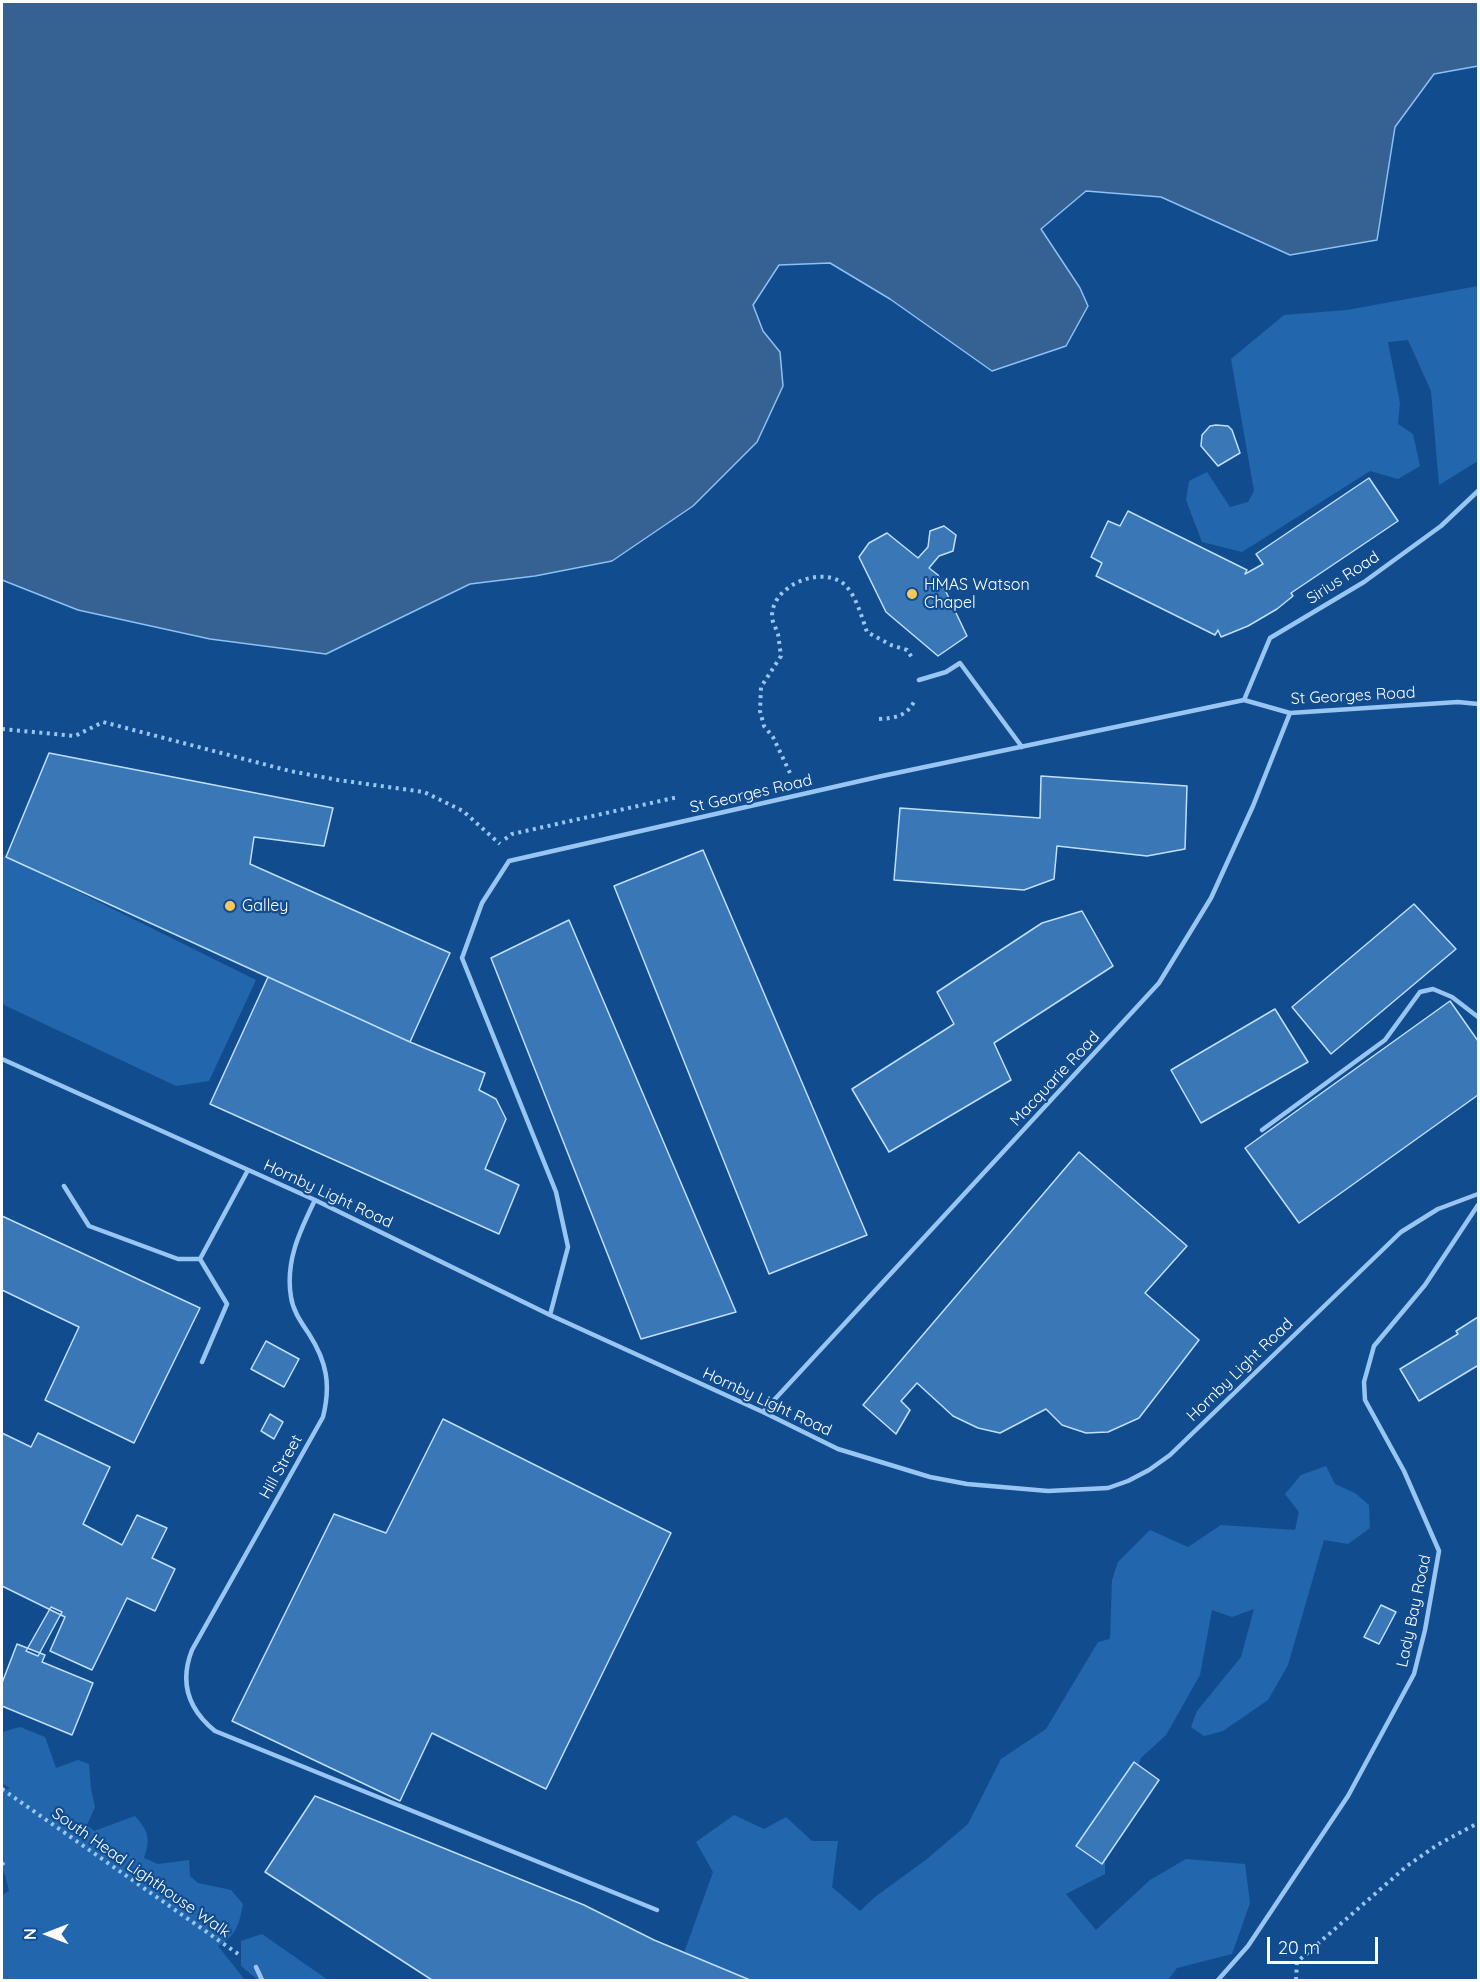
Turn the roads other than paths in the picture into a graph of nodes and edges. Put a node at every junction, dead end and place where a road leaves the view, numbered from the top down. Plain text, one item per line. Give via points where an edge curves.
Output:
1 (1479, 491) edge
2 (919, 680) road end
3 (1244, 700) junction
4 (1479, 704) edge
5 (1290, 713) junction
6 (1022, 747) junction
7 (1479, 1017) edge
8 (2, 1059) edge
9 (1262, 1130) dead end
10 (248, 1170) junction
11 (64, 1186) dead end
12 (1479, 1194) edge
13 (315, 1200) junction
14 (1479, 1205) edge
15 (200, 1259) junction
16 (550, 1315) junction
17 (202, 1362) dead end
18 (763, 1412) junction
19 (657, 1910) dead end
20 (256, 1967) road end
21 (262, 1980) edge
22 (1218, 1980) edge

1 - 3 lane, Sirius Road via 1441,526 1364,582 1270,638
2 - 6 lane via 960,663
3 - 5 lane, St Georges Road
3 - 6 lane, St Georges Road
4 - 5 lane, St Georges Road
5 - 18 lane, Macquarie Road via 1211,898 1159,983
6 - 16 lane, St Georges Road via 509,861 482,903 462,958 556,1192 568,1246
7 - 9 lane via 1452,996 1433,989 1420,992 1385,1040
8 - 10 lane, Hornby Light Road
10 - 13 lane, Hornby Light Road
10 - 15 lane
11 - 15 lane via 89,1226 178,1259
12 - 18 lane, Hornby Light Road via 1438,1209 1401,1232 1170,1455 1149,1470 1108,1488 1048,1491 930,1477 838,1449
13 - 16 lane, Hornby Light Road
13 - 19 lane, Hill Street via 296,1239 289,1277 297,1317 323,1360 328,1399 323,1417 186,1666 190,1702 200,1719 214,1731
14 - 22 lane, Lady Bay Road via 1425,1286 1374,1346 1364,1382 1365,1400 1404,1471 1439,1551 1414,1674 1348,1796 1248,1946
15 - 17 lane via 227,1304
16 - 18 lane, Hornby Light Road
20 - 21 lane

